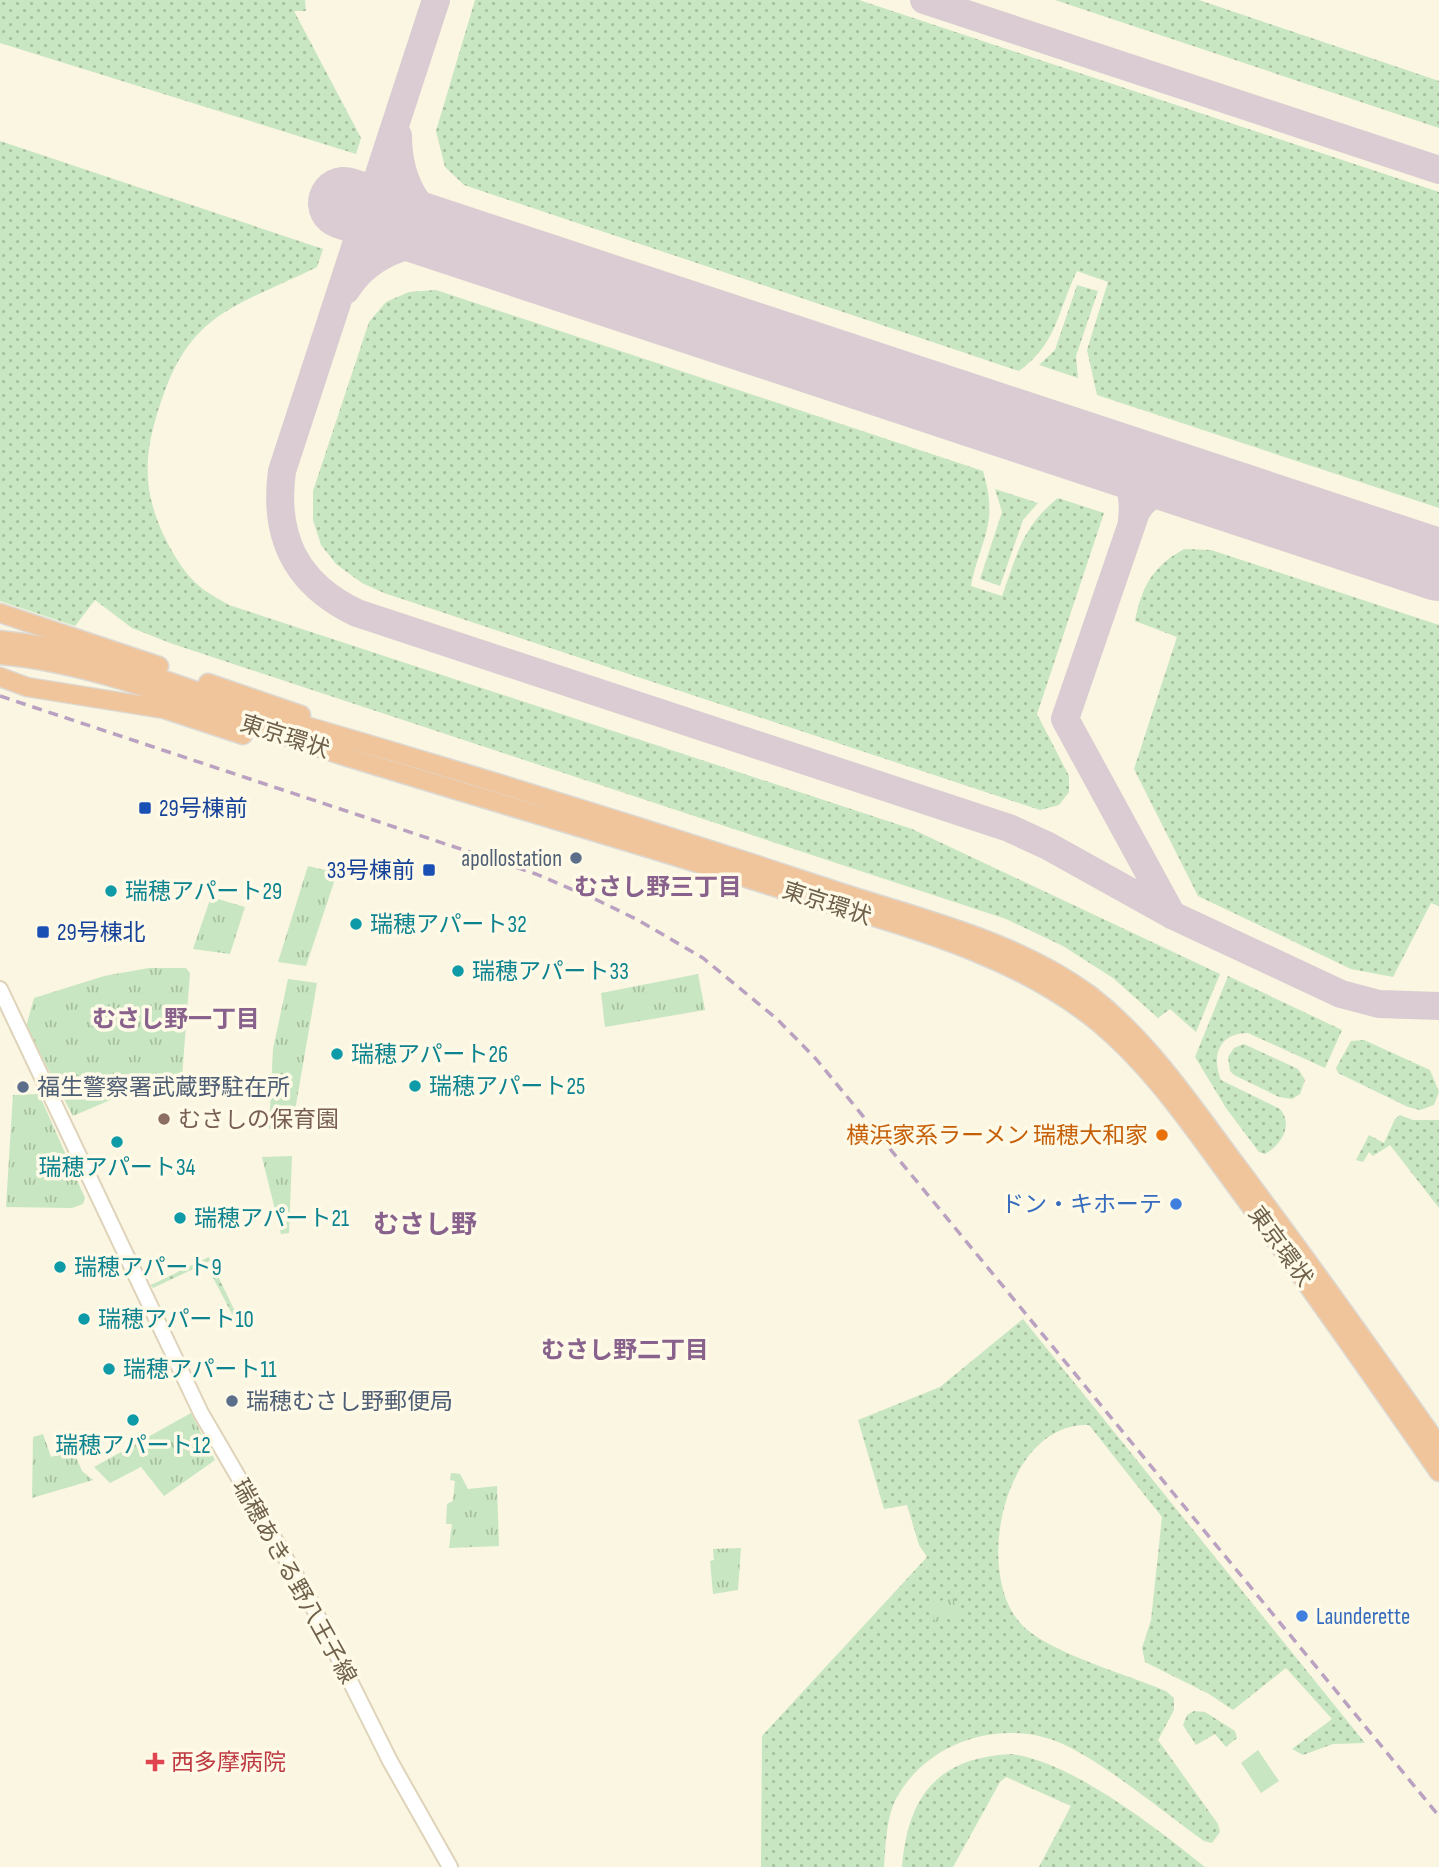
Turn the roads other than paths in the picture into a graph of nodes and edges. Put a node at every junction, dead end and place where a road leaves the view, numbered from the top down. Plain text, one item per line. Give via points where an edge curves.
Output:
1 (0, 613) edge
2 (0, 640) edge
3 (0, 655) edge
4 (0, 677) edge
5 (351, 739) junction
6 (466, 792) junction
7 (0, 989) edge
8 (1439, 1446) edge
9 (1439, 1472) edge
10 (450, 1867) edge

1 - 5 highway via 276,704
2 - 5 highway, 東京環状 via 90,656
3 - 6 highway, 東京環状 via 71,667
4 - 6 highway via 27,687 164,709 338,765
5 - 8 highway, 東京環状 via 695,844 970,936 1065,979 1125,1026 1156,1060 1259,1194
6 - 9 highway, 東京環状 via 961,946 1037,981 1082,1010 1115,1038 1177,1106
7 - 10 main road, 瑞穂あきる野八王子線 via 201,1413 306,1593

